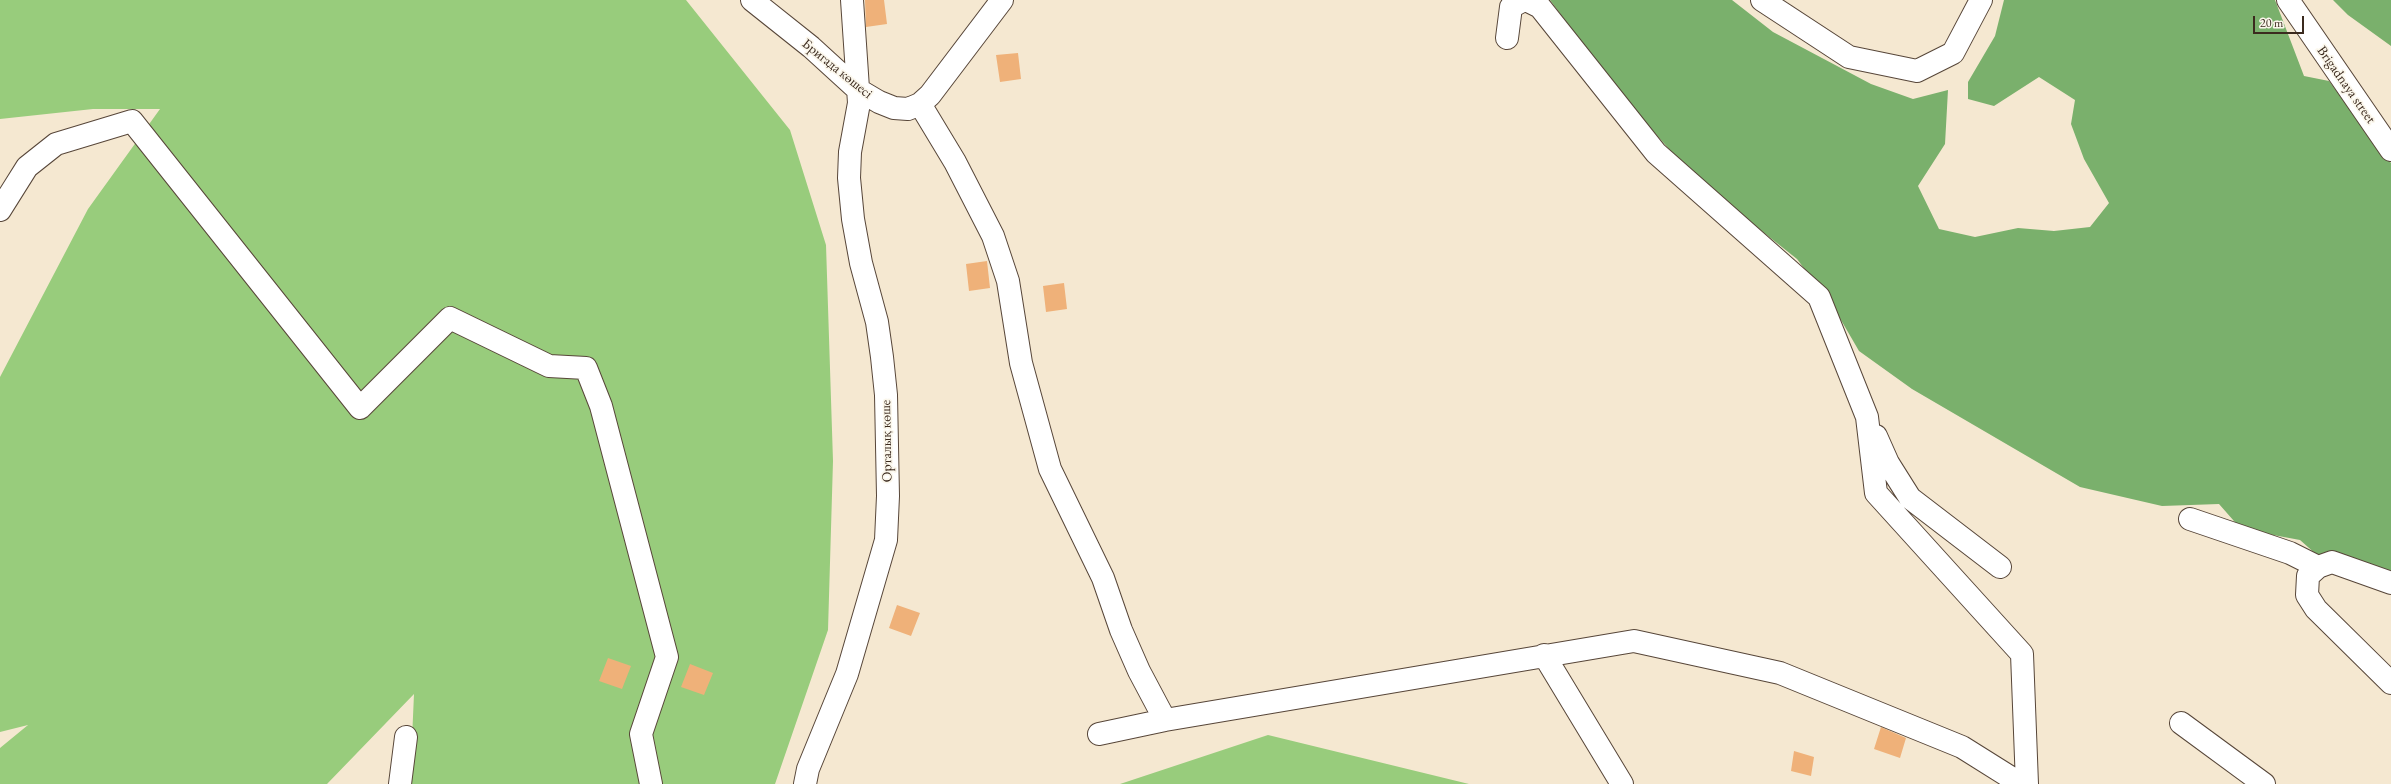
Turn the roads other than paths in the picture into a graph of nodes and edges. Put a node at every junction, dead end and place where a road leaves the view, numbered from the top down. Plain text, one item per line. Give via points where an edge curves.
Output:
1 (752, 0) edge
2 (852, 0) edge
3 (1002, 0) edge
4 (1525, 0) edge
5 (1762, 0) edge
6 (1981, 0) edge
7 (2288, 0) edge
8 (1507, 38) dead end
9 (857, 89) junction
10 (920, 104) junction
11 (2391, 150) edge
12 (0, 210) edge
13 (1867, 417) junction
14 (2190, 519) dead end
15 (2000, 567) dead end
16 (2318, 567) junction
17 (2391, 583) edge
18 (1544, 656) junction
19 (2391, 683) edge
20 (1165, 720) junction
21 (2181, 723) dead end
22 (1099, 734) dead end
23 (406, 737) dead end
24 (400, 784) edge
25 (651, 784) edge
26 (805, 784) edge
27 (1622, 784) edge
28 (2021, 784) edge
29 (2027, 784) edge
30 (2264, 784) edge

1 - 9 street, Бригада көшесі via 811,47
2 - 9 street, Орталық көше
3 - 10 street via 930,95
4 - 8 street via 1511,7
4 - 13 street via 1540,7 1656,153 1819,298
5 - 6 street via 1849,57 1917,71 1953,53
7 - 11 street, Brigadnaya street
9 - 10 street, Бригада көшесі via 894,108 908,109
9 - 26 street, Орталық көше via 858,110 848,178 858,249 877,322 886,395 886,540 847,674 808,769
10 - 20 street via 955,162 993,236 1008,281 1021,363 1050,469 1103,578 1139,671
12 - 25 street via 27,167 56,144 132,121 360,408 450,318 549,366 586,368 601,406 667,658 641,734
13 - 15 street via 1888,463 1910,498
13 - 29 street via 1876,493 2022,654
14 - 16 street via 2290,553
16 - 17 street via 2332,562
16 - 19 street via 2308,576 2307,595 2316,609
18 - 20 street
18 - 27 street
18 - 28 street via 1634,641 1780,673 1962,747
20 - 22 street
21 - 30 street
23 - 24 street

